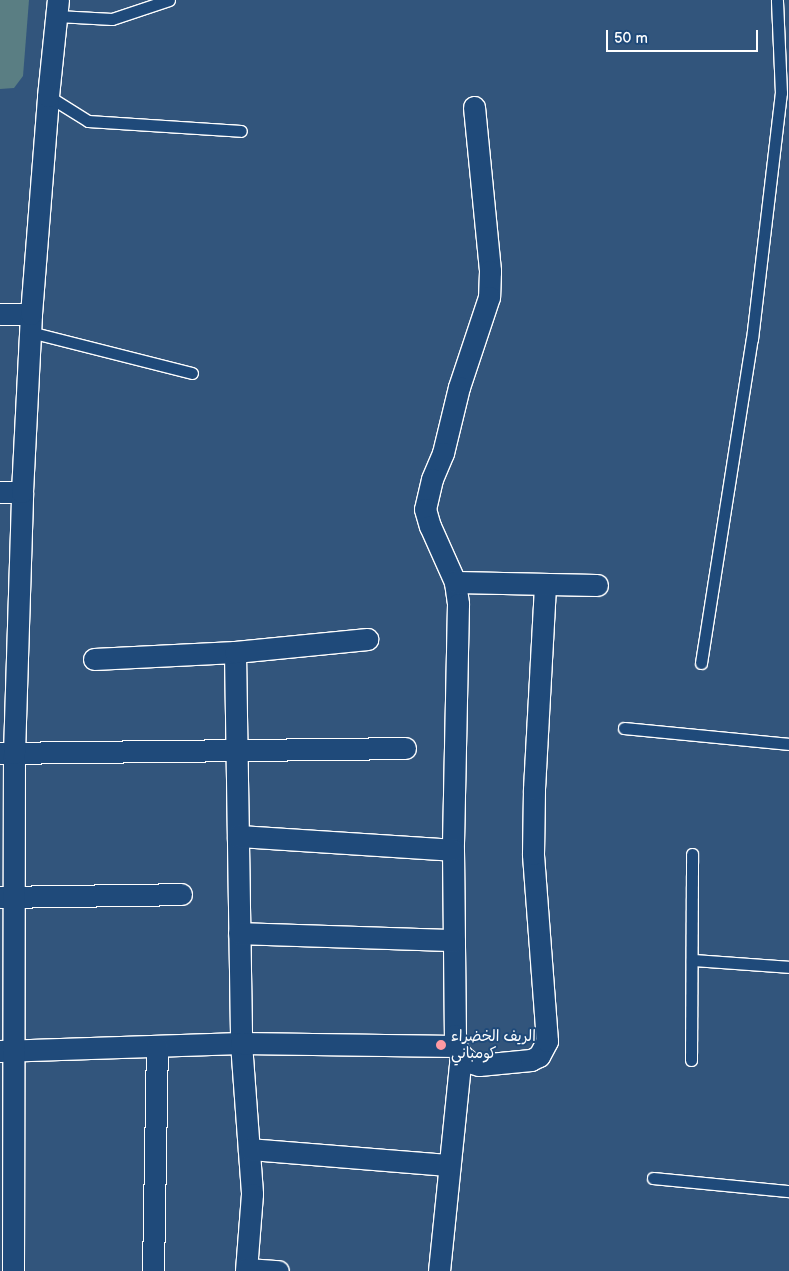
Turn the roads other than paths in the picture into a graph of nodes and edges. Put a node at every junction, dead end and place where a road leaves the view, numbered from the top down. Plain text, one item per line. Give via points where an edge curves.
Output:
1 (169, 0) edge
2 (777, 0) edge
3 (58, 8) edge
4 (48, 96) junction
5 (474, 107) dead end
6 (241, 131) dead end
7 (0, 314) edge
8 (31, 323) junction
9 (192, 373) dead end
10 (0, 492) edge
11 (22, 492) junction
12 (455, 582) junction
13 (545, 584) junction
14 (596, 585) dead end
15 (367, 638) dead end
16 (235, 652) junction
17 (94, 659) dead end
18 (701, 663) dead end
19 (624, 728) dead end
20 (789, 744) edge
21 (406, 748) dead end
22 (237, 750) junction
23 (7, 753) edge
24 (238, 836) junction
25 (453, 850) junction
26 (692, 854) dead end
27 (180, 894) dead end
28 (7, 897) edge
29 (239, 933) junction
30 (454, 940) junction
31 (692, 960) junction
32 (789, 967) edge
33 (241, 1043) junction
34 (157, 1047) junction
35 (458, 1050) junction
36 (8, 1051) edge
37 (691, 1060) dead end
38 (249, 1149) junction
39 (449, 1165) junction
40 (652, 1178) dead end
41 (789, 1191) edge
42 (9, 1265) edge
43 (246, 1270) edge
44 (153, 1271) edge
45 (278, 1271) edge
46 (439, 1271) edge

1 - 3 lane via 112,19
2 - 18 lane via 780,103 752,339
3 - 4 street
4 - 6 lane via 88,121
4 - 8 street
5 - 12 street via 489,262 489,297 425,509
7 - 8 street
8 - 9 lane
8 - 11 street
10 - 11 street
11 - 23 street
12 - 13 street
12 - 25 street via 459,626
13 - 14 street
13 - 35 street via 533,854 547,1041 539,1056 522,1062 479,1066 469,1062
15 - 16 street
16 - 17 street
16 - 22 street
19 - 20 lane
21 - 22 street
22 - 23 street
22 - 24 street
23 - 28 street
24 - 25 street
24 - 29 street
25 - 30 street
26 - 31 lane
27 - 28 street
28 - 36 street
29 - 30 street
29 - 33 street
30 - 35 street
31 - 32 lane
31 - 37 lane
33 - 34 street
33 - 35 street
33 - 38 street
34 - 36 street
34 - 44 street
35 - 39 street
36 - 42 street
38 - 39 street
38 - 43 street via 252,1194
39 - 46 street
40 - 41 lane
43 - 45 street

